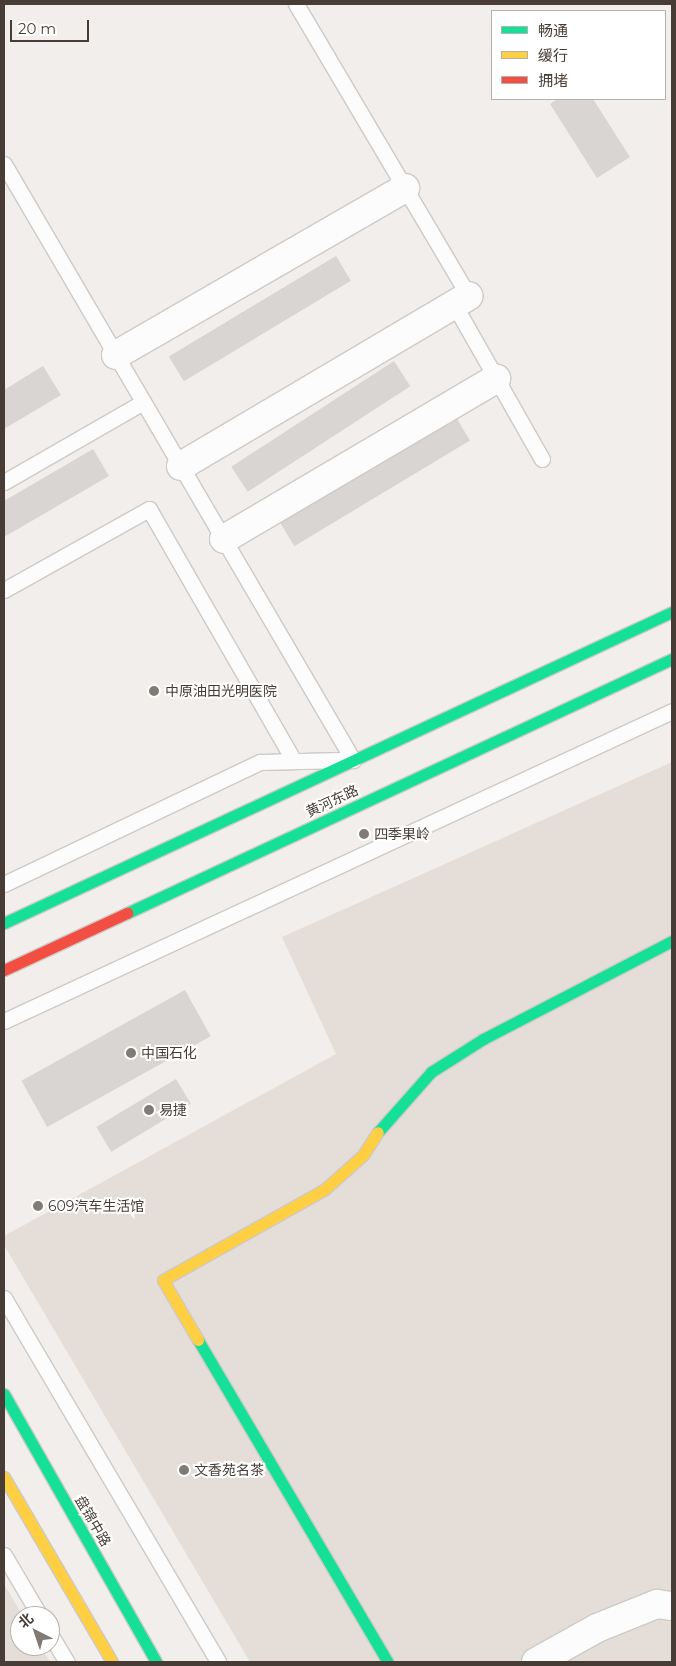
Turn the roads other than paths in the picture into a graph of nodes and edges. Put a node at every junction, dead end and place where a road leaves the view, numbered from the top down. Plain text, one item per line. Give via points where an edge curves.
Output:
1 (296, 4) edge
2 (4, 164) edge
3 (405, 188) junction
4 (462, 301) junction
5 (116, 355) junction
6 (496, 379) junction
7 (144, 402) junction
8 (542, 459) dead end
9 (181, 466) junction
10 (4, 482) edge
11 (224, 539) junction
12 (4, 590) edge
13 (672, 612) edge
14 (672, 659) edge
15 (672, 711) edge
16 (293, 759) junction
17 (353, 760) junction
18 (4, 884) edge
19 (4, 923) edge
20 (672, 941) edge
21 (4, 970) edge
22 (4, 1021) edge
23 (4, 1298) edge
24 (4, 1394) edge
25 (4, 1477) edge
26 (4, 1555) edge
27 (34, 1606) edge
28 (672, 1606) edge
29 (60, 1650) edge
30 (67, 1662) edge
31 (112, 1662) edge
32 (156, 1662) edge
33 (218, 1662) edge
34 (388, 1662) edge
35 (536, 1662) edge

1 - 3 lane
2 - 5 lane
3 - 4 lane
3 - 5 street
4 - 6 lane
4 - 9 street
5 - 7 lane
6 - 8 lane
6 - 11 street
7 - 9 lane
7 - 10 lane
9 - 11 lane
11 - 17 lane
12 - 16 lane via 149,508
13 - 17 street, 黄河东路
14 - 21 street, 黄河东路
15 - 22 lane
16 - 17 lane
16 - 18 lane via 260,762
17 - 19 street, 黄河东路
20 - 34 street via 483,1039 431,1072 392,1111 363,1155 325,1189 163,1280
23 - 33 lane
24 - 32 street, 盘锦中路
25 - 31 street
26 - 27 lane
28 - 35 street via 657,1604 597,1628
29 - 30 lane

